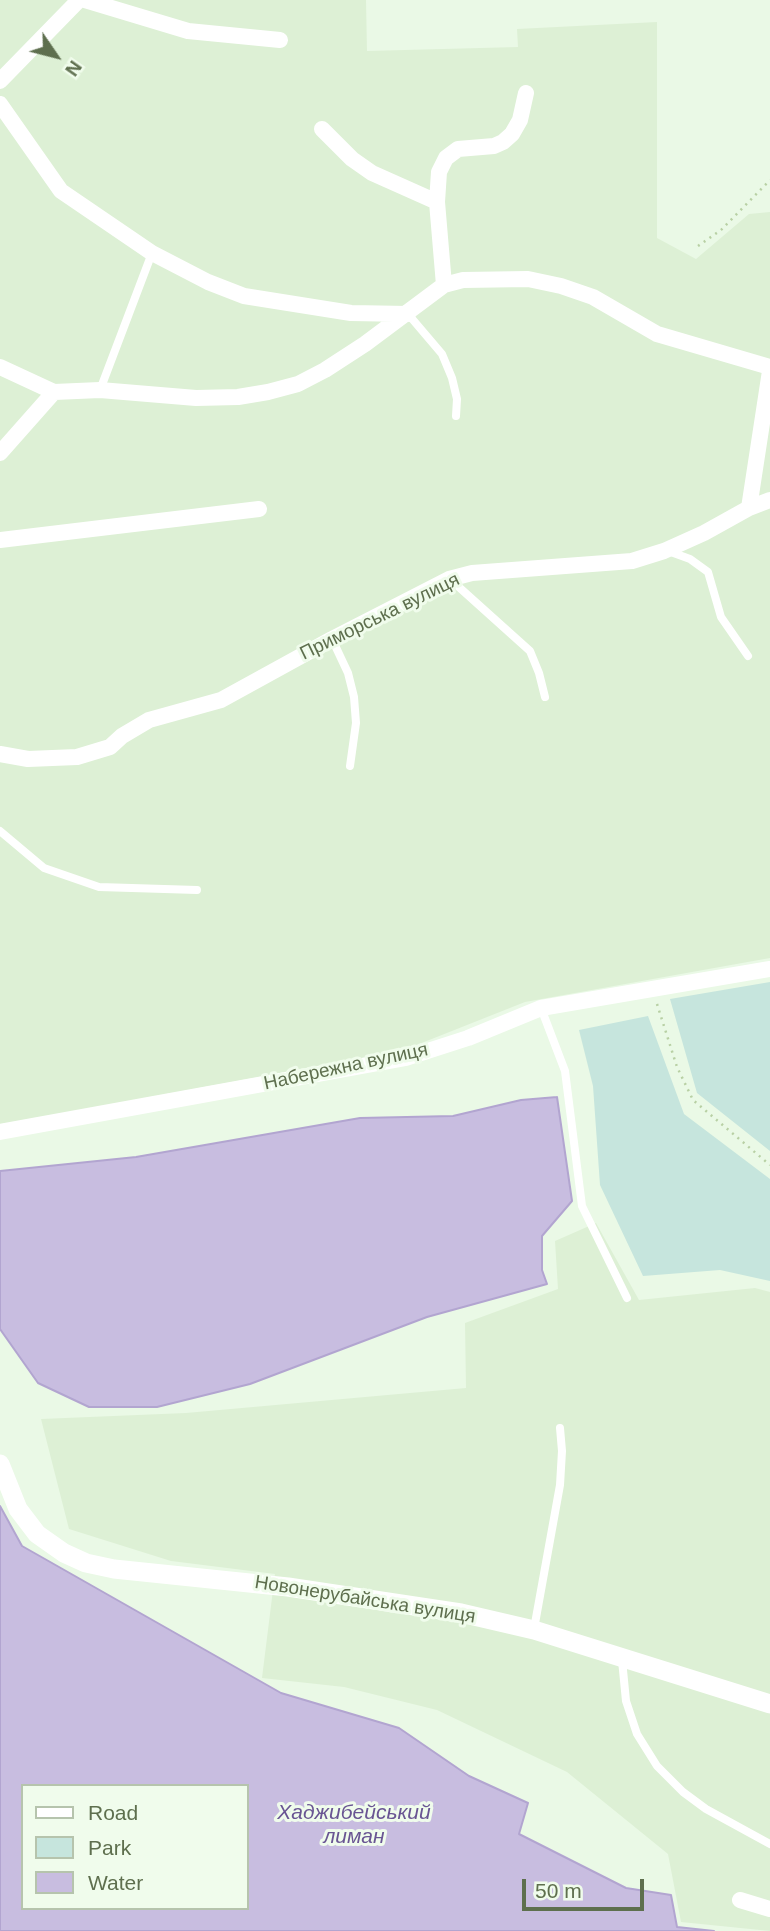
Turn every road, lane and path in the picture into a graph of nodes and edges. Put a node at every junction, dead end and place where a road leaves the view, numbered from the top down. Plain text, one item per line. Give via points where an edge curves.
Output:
1 (79, 0) edge
2 (85, 0) edge
3 (279, 40) dead end
4 (0, 81) edge
5 (526, 93) dead end
6 (0, 104) edge
7 (322, 130) dead end
8 (770, 180) edge
9 (437, 202) junction
10 (698, 246) dead end
11 (152, 253) junction
12 (444, 285) junction
13 (408, 314) junction
14 (0, 367) edge
15 (770, 369) edge
16 (100, 390) junction
17 (54, 392) junction
18 (456, 416) dead end
19 (0, 453) edge
20 (770, 500) edge
21 (749, 508) junction
22 (259, 509) dead end
23 (0, 540) edge
24 (664, 551) junction
25 (449, 579) junction
26 (332, 639) junction
27 (748, 656) dead end
28 (545, 697) dead end
29 (0, 754) edge
30 (350, 766) dead end
31 (0, 831) edge
32 (197, 890) dead end
33 (770, 970) edge
34 (652, 988) junction
35 (541, 1009) junction
36 (0, 1132) edge
37 (770, 1165) edge
38 (627, 1298) dead end
39 (560, 1428) dead end
40 (0, 1464) edge
41 (534, 1630) junction
42 (622, 1657) junction
43 (770, 1703) edge
44 (770, 1844) edge
45 (740, 1900) dead end
46 (770, 1909) edge

1 - 4 street
2 - 3 street via 188,31
5 - 9 street via 520,120 503,142 458,149 446,158 439,172
6 - 11 street via 61,191
7 - 9 street via 372,173
8 - 10 path via 721,230
9 - 12 street
11 - 13 street via 244,296 351,313
11 - 16 lane
12 - 13 street
12 - 15 street via 463,280 528,279 561,286 593,297 657,334
13 - 16 street via 325,370 268,392 195,398
13 - 18 lane via 442,354 457,399
14 - 17 street
15 - 21 street
16 - 17 street
17 - 19 street
20 - 21 street, Приморська вулиця
21 - 24 street, Приморська вулиця
22 - 23 street
24 - 25 street, Приморська вулиця via 632,561 472,573
24 - 27 lane via 690,558 708,572 722,617
25 - 26 street, Приморська вулиця
25 - 28 lane via 530,651
26 - 29 street, Приморська вулиця via 221,700 149,720 110,747 77,757 28,759
26 - 30 lane via 354,697 356,723
31 - 32 lane via 44,869 99,887
33 - 34 street, Набережна вулиця
34 - 35 street, Набережна вулиця
34 - 37 path via 677,1067 693,1100
35 - 36 street, Набережна вулиця via 406,1058
35 - 38 lane via 565,1071 582,1206
39 - 41 lane via 560,1485
40 - 41 street, Новонерубайська вулиця via 18,1509 37,1534 86,1563 301,1589 461,1613
41 - 42 street, Новонерубайська вулиця
42 - 43 street, Новонерубайська вулиця
42 - 44 lane via 626,1701 637,1734 657,1766 706,1809
45 - 46 street

